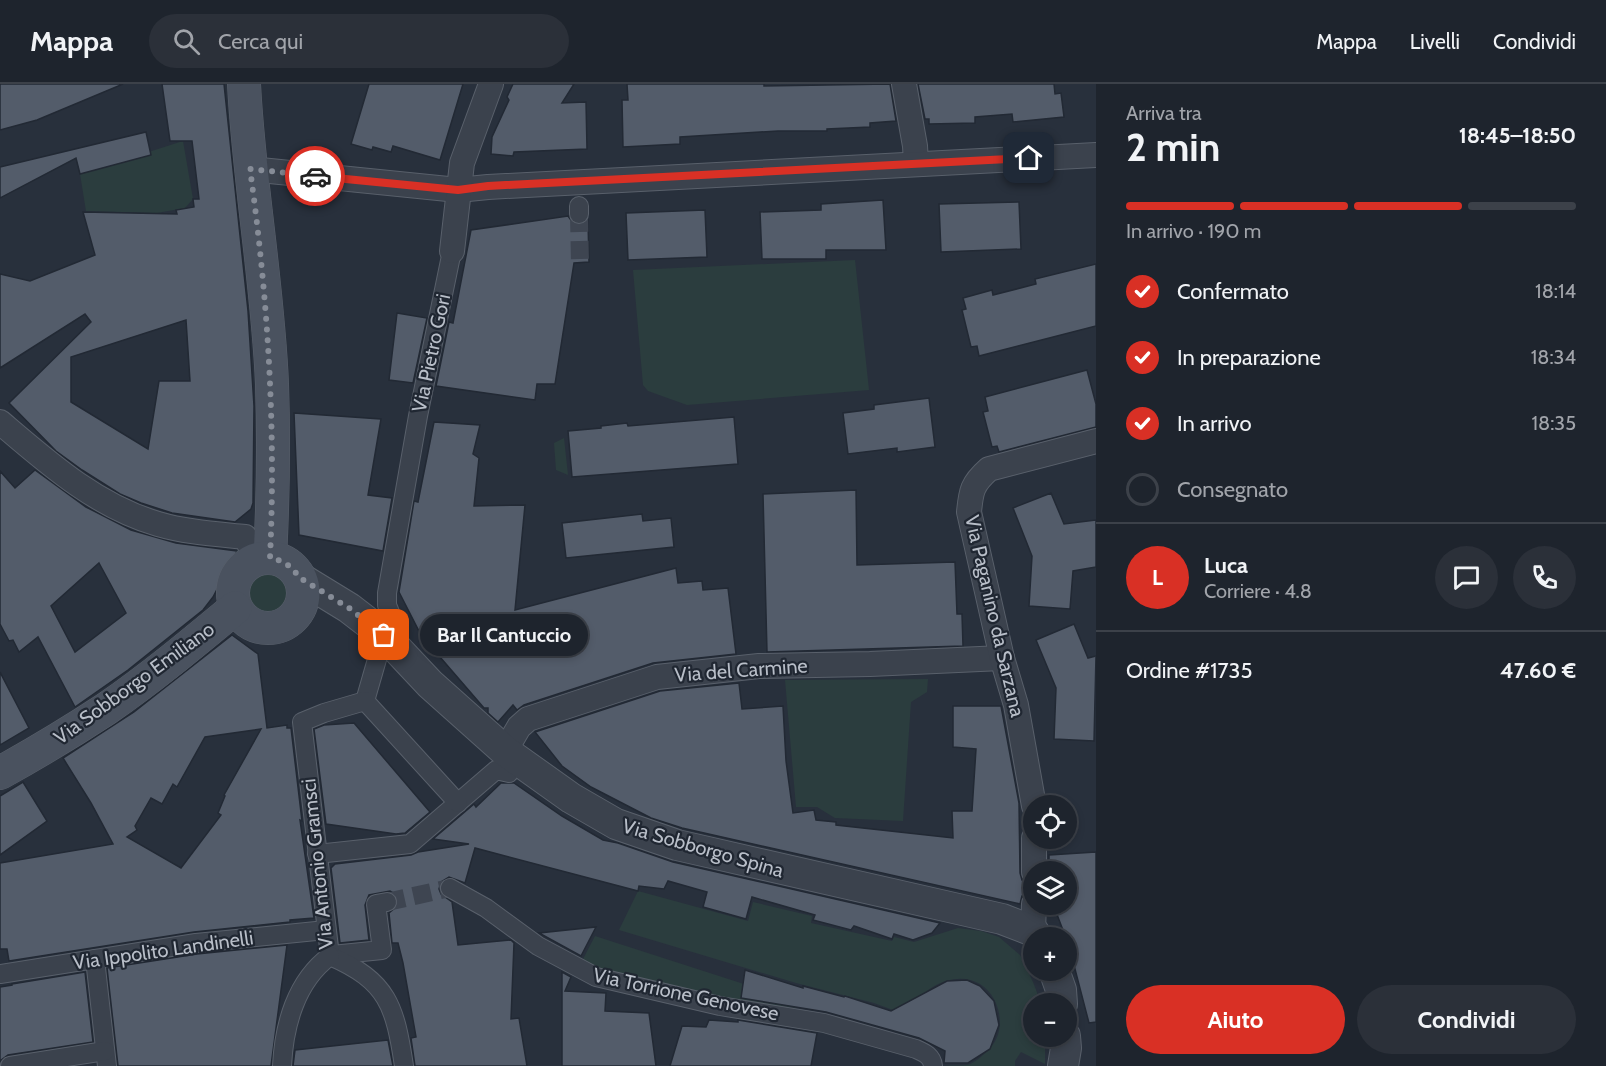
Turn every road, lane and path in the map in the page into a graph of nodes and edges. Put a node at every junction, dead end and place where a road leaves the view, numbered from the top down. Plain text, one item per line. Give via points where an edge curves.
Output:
1 (244, 84) edge
2 (491, 84) edge
3 (904, 84) edge
4 (1096, 155) edge
5 (916, 164) junction
6 (250, 169) junction
7 (458, 190) junction
8 (452, 251) joint
9 (0, 422) edge
10 (1096, 441) edge
11 (264, 558) junction
12 (300, 578) junction
13 (236, 608) junction
14 (389, 630) junction
15 (1002, 658) junction
16 (365, 701) junction
17 (507, 762) junction
18 (0, 773) edge
19 (1032, 795) edge
20 (458, 803) junction
21 (317, 854) junction
22 (450, 888) tunnel mouth
23 (387, 902) dead end
24 (1035, 924) edge
25 (326, 930) junction
26 (330, 956) junction
27 (95, 959) junction
28 (0, 974) edge
29 (106, 1059) edge
30 (10, 1066) edge
31 (282, 1066) edge
32 (404, 1066) edge
33 (933, 1066) edge

1 - 6 main road
2 - 7 street, Via Pietro Gori via 462,163
3 - 5 street
4 - 5 street
5 - 7 street
6 - 7 street
6 - 11 main road via 272,383 273,475
7 - 8 street, Via Pietro Gori
8 - 14 street, Via Pietro Gori via 387,593
9 - 11 street via 69,478 112,506 160,525 245,537
10 - 15 street, Via Paganino da Sarzana via 988,469 976,480 969,512
11 - 12 main road via 282,561
11 - 13 main road via 247,564 238,573 232,597
12 - 13 main road via 301,606 289,622 270,629 259,628 249,624
12 - 14 street, Via Sobborgo Spina
13 - 18 main road, Via Sobborgo Emiliano via 106,709
14 - 16 street
14 - 17 street, Via Sobborgo Spina via 430,684
15 - 17 street, Via del Carmine via 759,666 657,677 528,719 519,726
15 - 19 street, Via Paganino da Sarzana via 1016,705
16 - 20 street
16 - 21 street, Via Antonio Gramsci via 302,722
17 - 20 street
17 - 24 street, Via Sobborgo Spina via 616,824 678,845
20 - 21 street via 410,843
21 - 25 street, Via Antonio Gramsci
22 - 33 street, Via Torrione Genovese via 486,908 538,946 596,977 720,1006 824,1023 916,1049 928,1054
23 - 26 street via 376,904 382,950
25 - 26 street, Via Antonio Gramsci
25 - 27 street, Via Ippolito Landinelli via 196,943
26 - 31 street, Via Antonio Gramsci via 311,972 296,1000
26 - 32 street via 355,967 384,994 396,1020
27 - 28 street, Via Ippolito Landinelli
27 - 29 street
29 - 30 street

